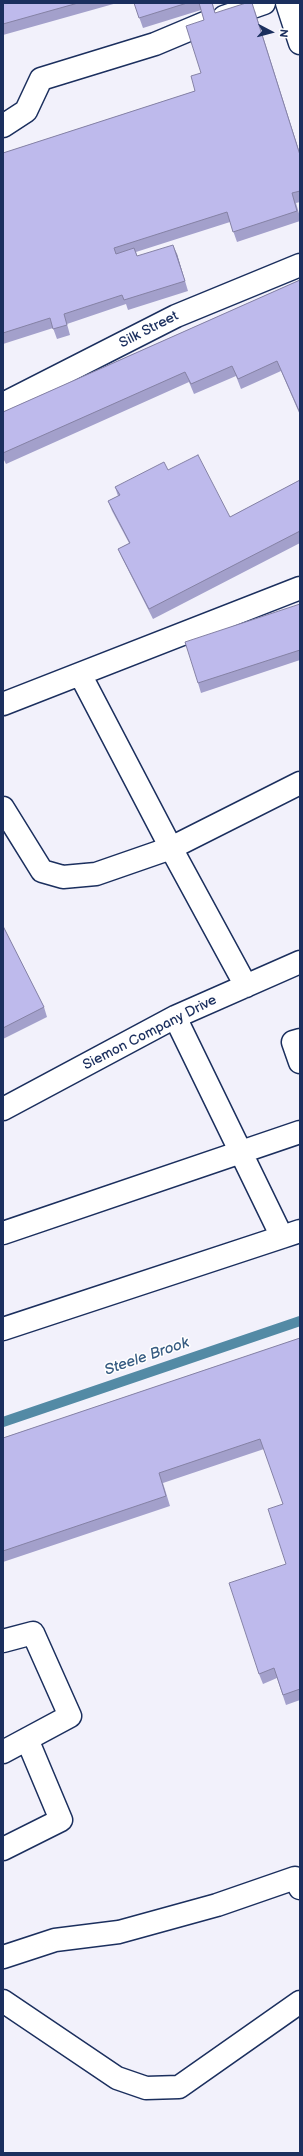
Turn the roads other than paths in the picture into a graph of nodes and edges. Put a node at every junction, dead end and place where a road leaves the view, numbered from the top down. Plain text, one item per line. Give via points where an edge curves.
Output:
1 (264, 3) edge
2 (287, 3) edge
3 (300, 43) edge
4 (3, 126) edge
5 (300, 265) edge
6 (3, 404) edge
7 (300, 588) edge
8 (80, 674) junction
9 (3, 704) edge
10 (300, 783) edge
11 (3, 808) edge
12 (171, 848) junction
13 (300, 962) edge
14 (246, 986) junction
15 (175, 1017) junction
16 (300, 1040) edge
17 (300, 1062) edge
18 (3, 1110) edge
19 (300, 1132) edge
20 (240, 1151) junction
21 (3, 1233) edge
22 (291, 1234) edge
23 (3, 1328) edge
24 (3, 1641) edge
25 (27, 1739) junction
26 (3, 1752) edge
27 (3, 1849) edge
28 (300, 1888) edge
29 (3, 1957) edge
30 (3, 2001) edge
31 (300, 2002) edge

1 - 4 street via 155,44 41,79 26,111
2 - 3 street
5 - 6 street, Silk Street via 176,316
7 - 8 street
8 - 9 street
8 - 12 street
10 - 12 street
11 - 12 street via 42,870 63,877 96,874
12 - 14 street
13 - 14 street, Siemon Company Drive
14 - 15 street, Siemon Company Drive
15 - 18 street, Siemon Company Drive
15 - 20 street
16 - 17 street via 293,1042
19 - 20 street
20 - 21 street
20 - 22 street
22 - 23 street
24 - 25 street via 33,1633 70,1716
25 - 26 street
25 - 27 street via 61,1820
28 - 29 street via 295,1878 210,1908 119,1932 55,1940
30 - 31 street via 117,2078 146,2088 179,2086

